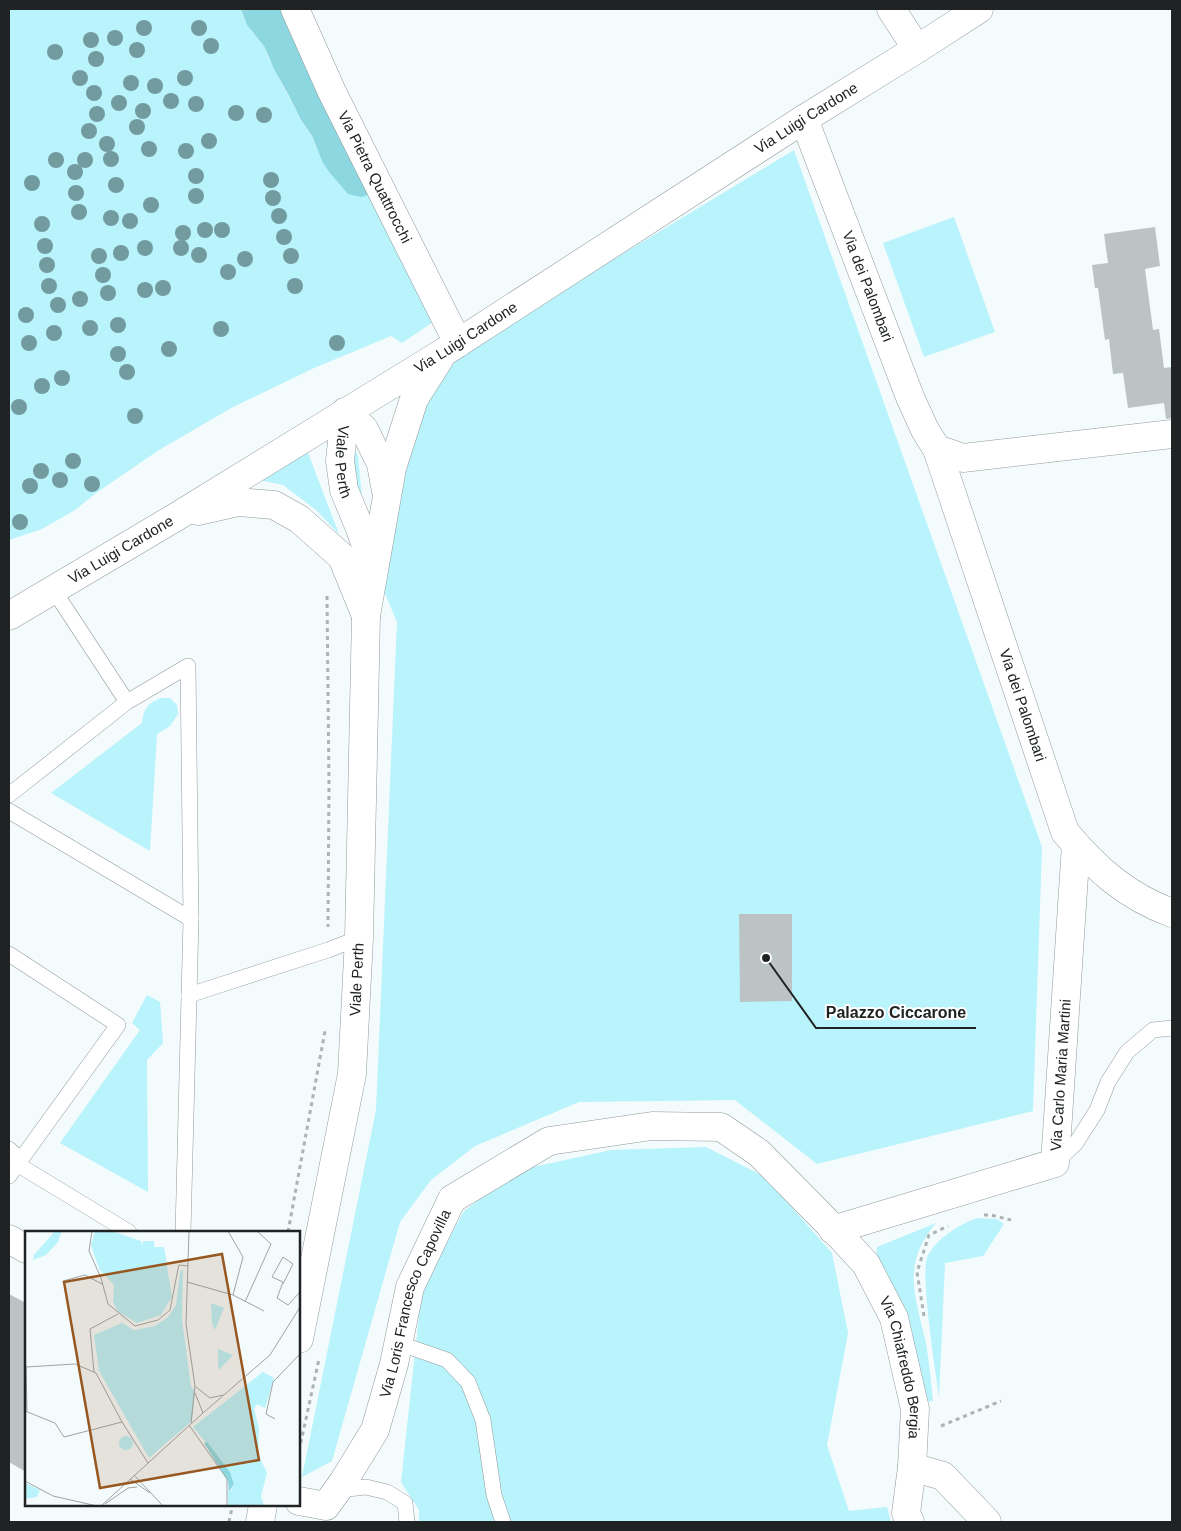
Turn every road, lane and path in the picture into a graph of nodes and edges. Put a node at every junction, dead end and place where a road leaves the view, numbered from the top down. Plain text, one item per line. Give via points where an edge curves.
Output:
1 (295, 9) edge
2 (891, 9) edge
3 (979, 9) edge
4 (951, 16) edge
5 (917, 49) junction
6 (804, 119) junction
7 (451, 348) junction
8 (345, 412) junction
9 (1172, 434) edge
10 (937, 449) junction
11 (387, 492) junction
12 (176, 517) junction
13 (342, 558) junction
14 (374, 568) junction
15 (53, 589) junction
16 (9, 616) edge
17 (366, 616) junction
18 (127, 702) junction
19 (9, 795) edge
20 (9, 811) edge
21 (1076, 845) junction
22 (1172, 913) edge
23 (192, 919) junction
24 (358, 938) junction
25 (328, 950) junction
26 (9, 954) edge
27 (189, 995) junction
28 (326, 1024) dead end
29 (1172, 1028) edge
30 (9, 1149) edge
31 (1055, 1163) junction
32 (15, 1166) edge
33 (976, 1216) dead end
34 (1011, 1220) dead end
35 (952, 1224) dead end
36 (833, 1230) junction
37 (127, 1231) edge
38 (183, 1231) edge
39 (288, 1231) edge
40 (9, 1239) edge
41 (25, 1248) edge
42 (924, 1318) dead end
43 (300, 1333) edge
44 (398, 1343) junction
45 (1001, 1401) dead end
46 (963, 1416) dead end
47 (912, 1467) junction
48 (338, 1490) junction
49 (300, 1501) edge
50 (233, 1506) edge
51 (263, 1506) edge
52 (229, 1522) edge
53 (260, 1522) edge
54 (407, 1522) edge
55 (503, 1522) edge
56 (910, 1522) edge
57 (987, 1522) edge

1 - 7 street, Via Pietra Quattrocchi
2 - 5 street
3 - 4 street, Via Luigi Cardone
4 - 5 street, Via Luigi Cardone
5 - 6 street, Via Luigi Cardone
6 - 7 street, Via Luigi Cardone
6 - 10 street, Via dei Palombari via 910,397 924,430
7 - 8 street, Via Luigi Cardone
7 - 11 street, Viale Perth via 414,399
8 - 11 street, Viale Perth via 364,429 380,464
8 - 12 street, Via Luigi Cardone
8 - 14 street, Viale Perth via 340,461 344,490
9 - 10 street via 963,458
10 - 21 street, Via dei Palombari via 1050,791 1065,832
11 - 14 street, Viale Perth
12 - 13 street, Viale Perth via 238,502 274,505 299,519
12 - 15 street, Via Luigi Cardone
13 - 17 street, Viale Perth
13 - 25 path via 326,583
14 - 17 street, Viale Perth
15 - 16 street, Via Luigi Cardone
15 - 18 lane
17 - 24 street, Viale Perth
18 - 19 lane
18 - 23 lane via 188,666
20 - 23 lane
21 - 22 street, Via dei Palombari via 1115,883 1151,905
21 - 31 street, Via Carlo Maria Martini
23 - 27 lane
24 - 25 lane
24 - 43 street, Viale Perth via 352,1074
25 - 27 lane
26 - 32 lane via 118,1024
27 - 38 lane
28 - 39 path
29 - 31 lane via 1153,1030 1127,1052 1076,1144
30 - 32 lane
31 - 36 street, Via Carlo Maria Martini
32 - 37 lane
33 - 34 path via 991,1214
35 - 42 path via 929,1236 917,1272
36 - 44 street, Via Loris Francesco Capovilla via 760,1153 721,1127 652,1126 549,1141 452,1199 410,1287
36 - 47 street, Via Chiafreddo Bergia via 866,1264 894,1318 915,1409
40 - 41 street
44 - 48 street, Via Loris Francesco Capovilla via 375,1430
44 - 55 lane via 447,1360 468,1382 483,1420 494,1495
45 - 46 path
47 - 56 street, Via Chiafreddo Bergia via 906,1513
47 - 57 street via 943,1476
48 - 49 street, Via Loris Francesco Capovilla via 326,1506
48 - 54 lane via 366,1487 387,1492 405,1503
50 - 52 path
51 - 53 street

